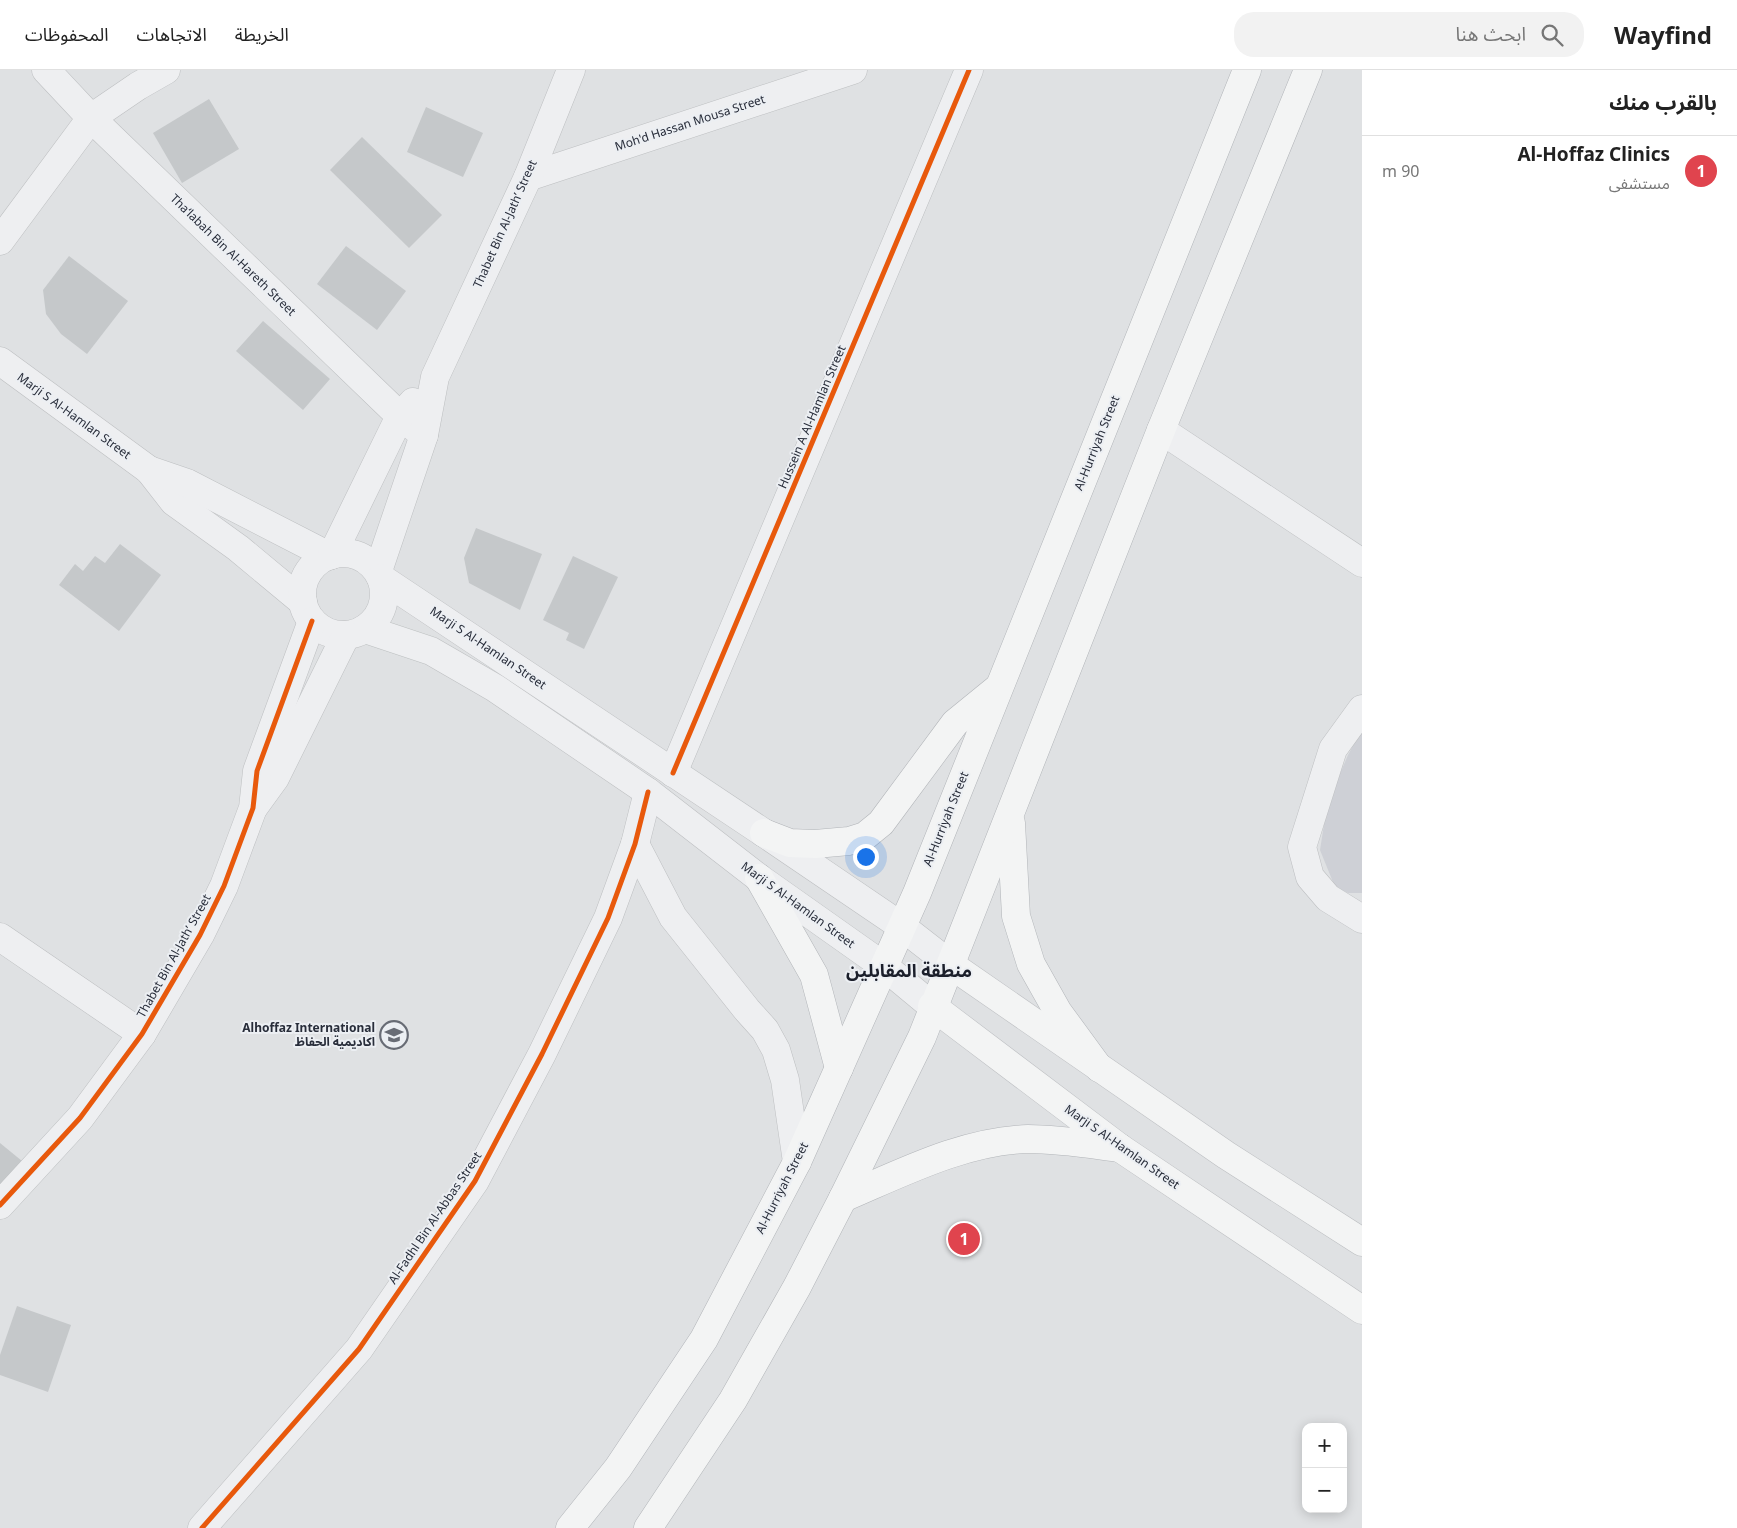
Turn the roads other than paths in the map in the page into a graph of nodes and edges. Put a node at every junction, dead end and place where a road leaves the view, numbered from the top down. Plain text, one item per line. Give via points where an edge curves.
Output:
1 (46, 70) edge
2 (166, 70) edge
3 (571, 70) edge
4 (853, 70) edge
5 (1247, 70) edge
6 (1308, 70) edge
7 (964, 71) edge
8 (91, 118) junction
9 (528, 177) junction
10 (0, 241) edge
11 (0, 361) edge
12 (435, 377) junction
13 (400, 416) junction
14 (1161, 430) junction
15 (424, 435) junction
16 (149, 470) junction
17 (331, 555) junction
18 (1362, 563) edge
19 (380, 575) junction
20 (308, 612) junction
21 (356, 632) junction
22 (999, 687) junction
23 (1362, 709) edge
24 (673, 773) junction
25 (648, 792) junction
26 (253, 808) junction
27 (1010, 814) junction
28 (764, 833) junction
29 (635, 844) junction
30 (759, 878) junction
31 (1362, 919) edge
32 (901, 926) junction
33 (0, 937) edge
34 (951, 965) junction
35 (885, 968) junction
36 (932, 1006) junction
37 (142, 1034) junction
38 (838, 1068) junction
39 (1099, 1068) junction
40 (1120, 1148) junction
41 (797, 1162) junction
42 (844, 1198) junction
43 (0, 1205) edge
44 (1362, 1242) edge
45 (1362, 1310) edge
46 (202, 1528) edge
47 (570, 1528) edge
48 (648, 1528) edge

1 - 8 street, Tha‘labah Bin Al-Hareth Street
2 - 8 street
3 - 9 street, Thabet Bin Al-Jath’ Street
4 - 9 street, Moh'd Hassan Mousa Street
5 - 22 main road, Al-Hurriyah Street
6 - 14 main road
7 - 24 street, Hussein A Al-Hamlan Street
8 - 10 street
8 - 13 street, Tha‘labah Bin Al-Hareth Street
9 - 12 street, Thabet Bin Al-Jath’ Street
11 - 16 street, Marji S Al-Hamlan Street
12 - 13 street, Thabet Bin Al-Jath’ Street
12 - 15 street, Thabet Bin Al-Jath’ Street
13 - 15 street, Tha‘labah Bin Al-Hareth Street
13 - 17 street, Thabet Bin Al-Jath’ Street
14 - 18 street
14 - 27 main road
15 - 19 street, Thabet Bin Al-Jath’ Street
16 - 17 street, Marji S Al-Hamlan Street via 187,483
16 - 20 street, Marji S Al-Hamlan Street via 174,502 238,548
17 - 19 street via 356,555 370,562
17 - 20 street via 319,561 309,572 303,587
19 - 21 street via 384,603 377,617
19 - 24 street, Marji S Al-Hamlan Street
20 - 21 street via 325,631
20 - 26 street, Thabet Bin Al-Jath’ Street via 257,770
21 - 25 street, Marji S Al-Hamlan Street via 431,651 479,678
21 - 26 street, Thabet Bin Al-Jath’ Street via 275,778
22 - 28 main road via 955,724 882,823 865,836 815,844 790,842
22 - 32 main road, Al-Hurriyah Street
23 - 31 street via 1333,749 1302,847 1310,877 1328,898
24 - 28 street, Marji S Al-Hamlan Street
25 - 29 street, Al-Fadhl Bin Al-Abbas Street
25 - 30 street, Marji S Al-Hamlan Street
26 - 37 street, Thabet Bin Al-Jath’ Street via 224,886 200,935
27 - 34 main road
27 - 39 main road via 1016,916 1031,964 1058,1012
28 - 32 street, Marji S Al-Hamlan Street
29 - 41 street via 673,917 765,1030 776,1050
29 - 46 street, Al-Fadhl Bin Al-Abbas Street via 604,927 475,1180 359,1349
30 - 35 street, Marji S Al-Hamlan Street
30 - 38 main road via 814,975
32 - 34 street, Marji S Al-Hamlan Street
32 - 35 main road, Al-Hurriyah Street
33 - 37 street
34 - 36 main road
34 - 39 main road, Marji S Al-Hamlan Street
35 - 36 street, Marji S Al-Hamlan Street
35 - 38 main road, Al-Hurriyah Street
36 - 40 main road, Marji S Al-Hamlan Street
36 - 42 main road via 922,1037
37 - 43 street, Thabet Bin Al-Jath’ Street via 80,1118
38 - 41 main road, Al-Hurriyah Street
39 - 44 main road, Marji S Al-Hamlan Street
40 - 42 main road via 1065,1140 979,1146 928,1162
40 - 45 main road, Marji S Al-Hamlan Street
41 - 47 main road, Al-Hurriyah Street via 704,1339 618,1468
42 - 48 main road via 733,1400

